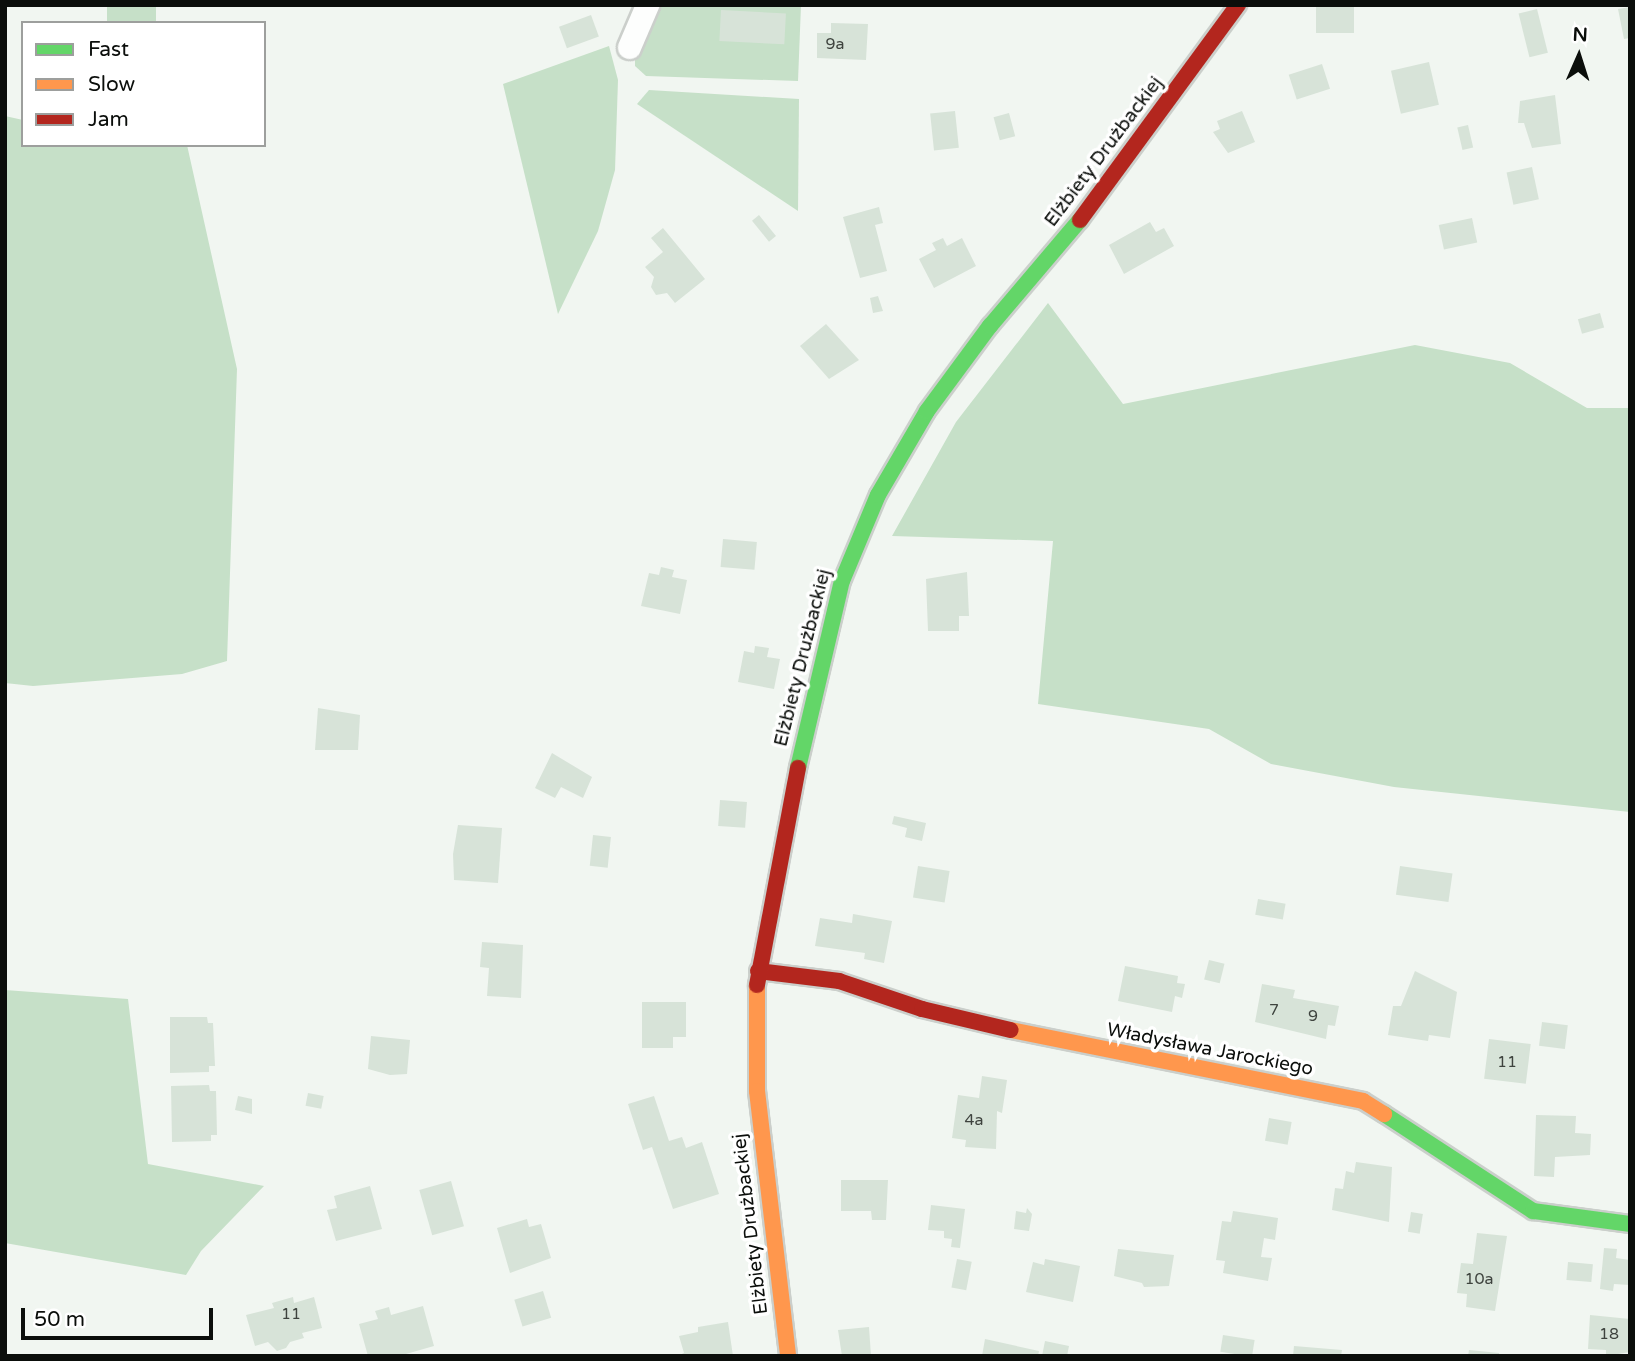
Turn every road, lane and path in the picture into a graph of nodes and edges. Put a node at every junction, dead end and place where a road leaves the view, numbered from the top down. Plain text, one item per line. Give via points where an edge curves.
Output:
1 (647, 5) edge
2 (1238, 5) edge
3 (629, 47) dead end
4 (758, 971) junction
5 (1630, 1224) edge
6 (788, 1356) edge

1 - 3 street
2 - 4 street, Elżbiety Drużbackiej via 1112,182 966,356 900,452 878,495 827,630
4 - 5 street, Władysława Jarockiego via 839,981 922,1009 1097,1051 1363,1101 1533,1211
4 - 6 street, Elżbiety Drużbackiej via 757,1091

